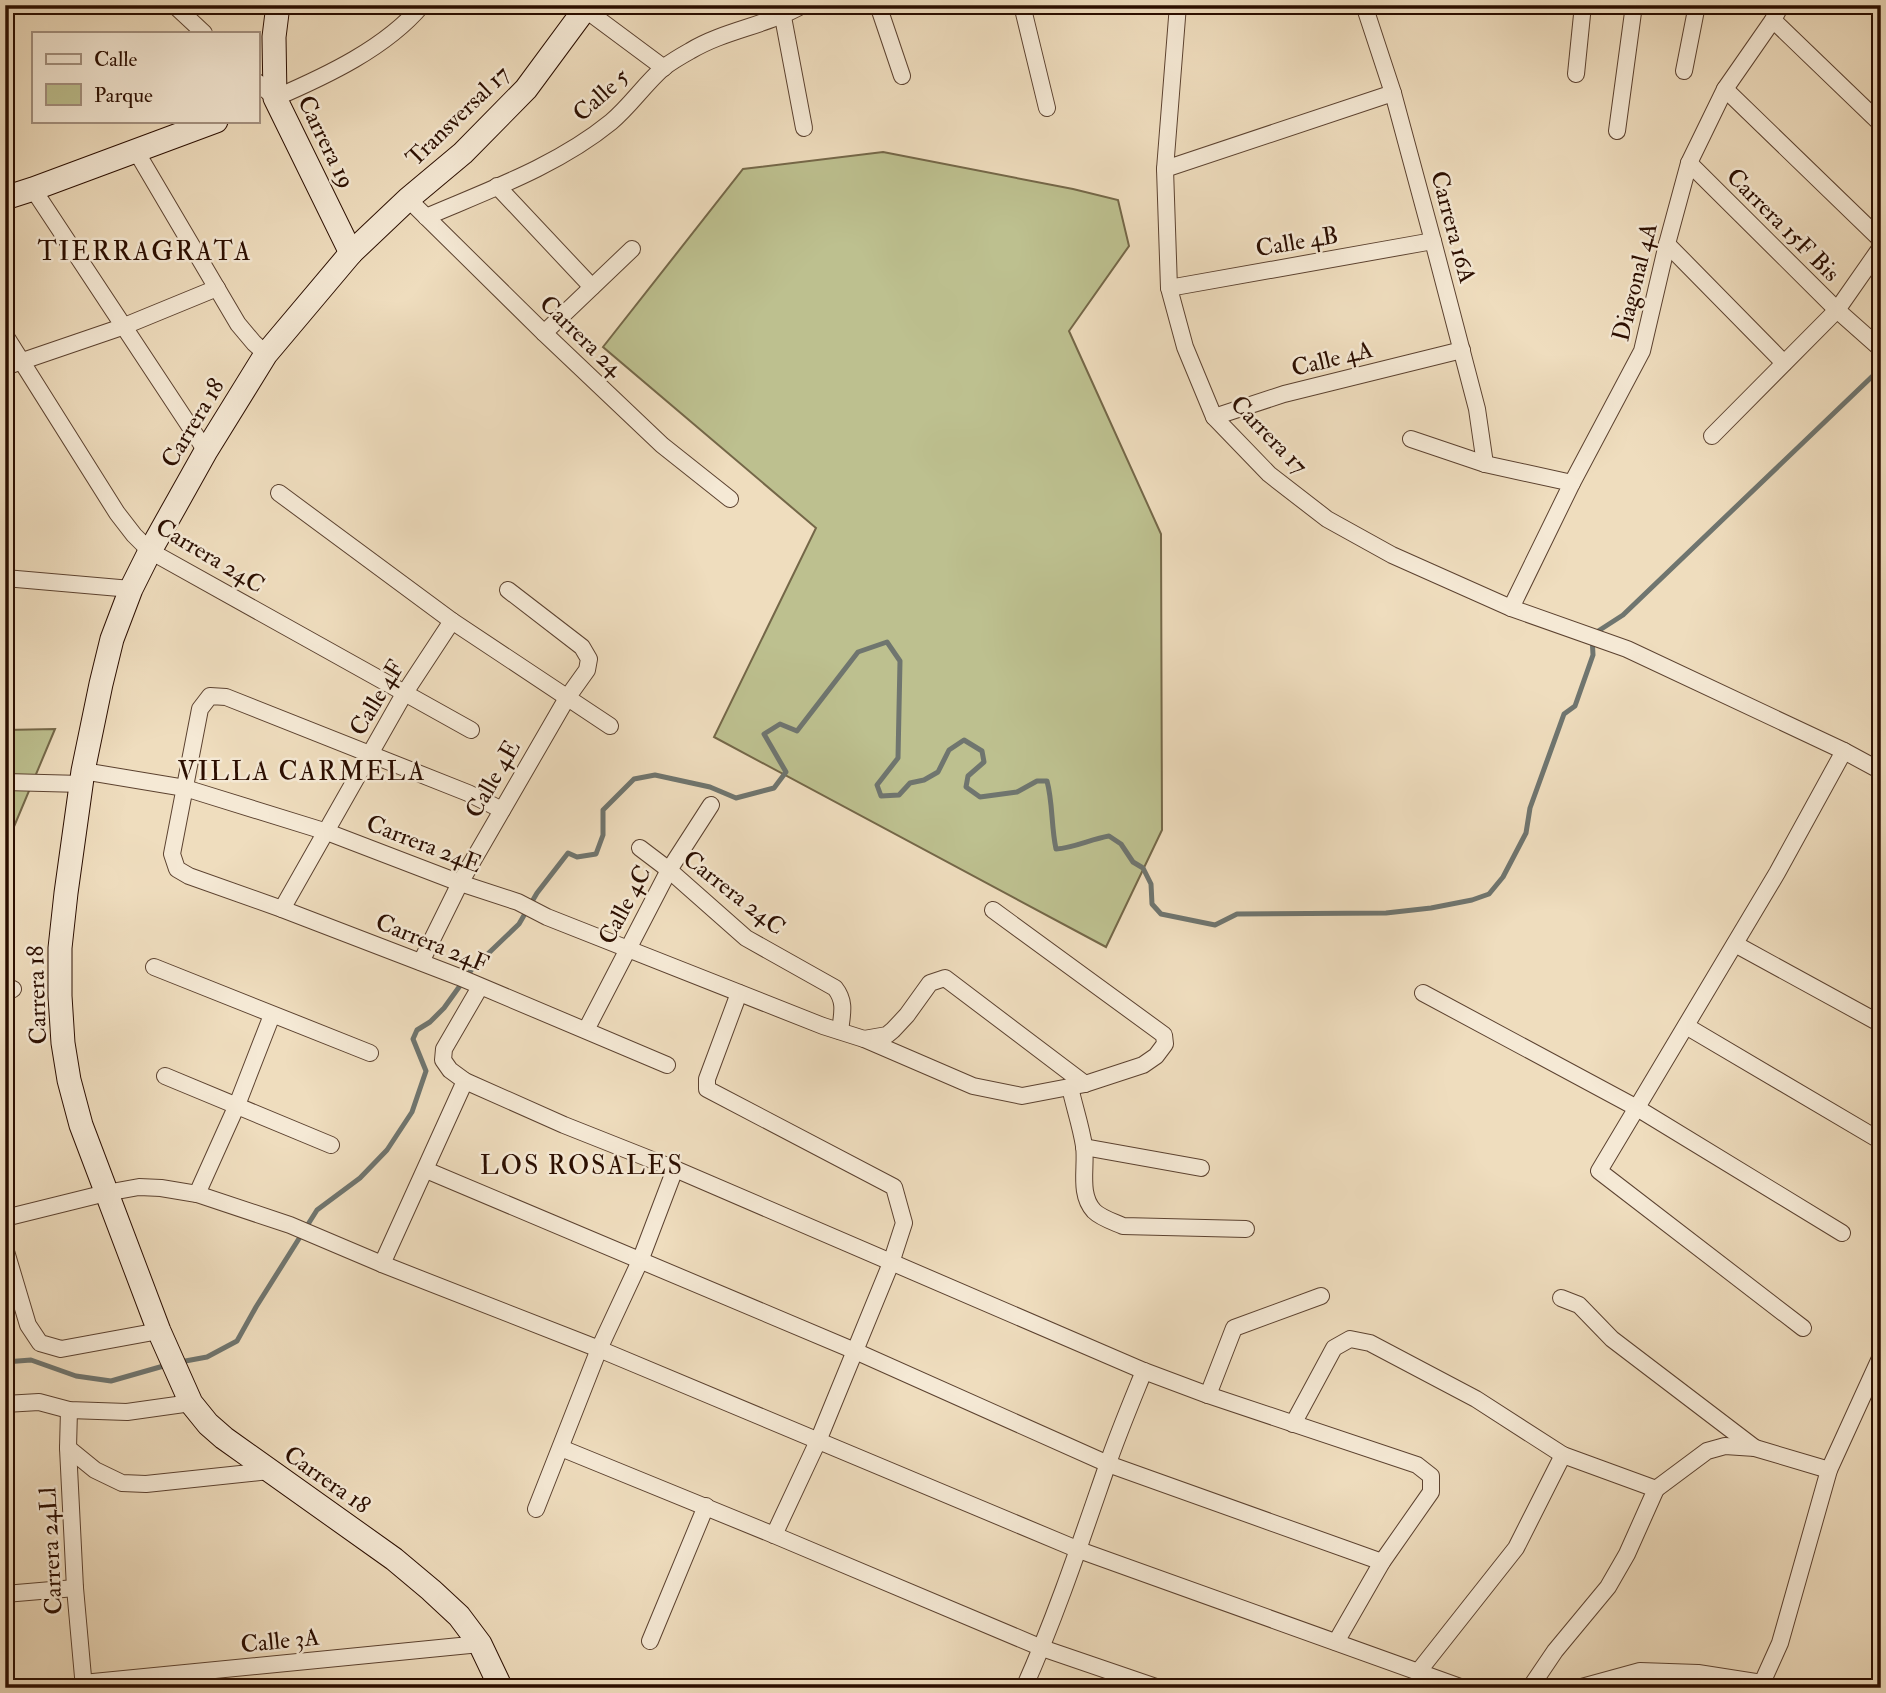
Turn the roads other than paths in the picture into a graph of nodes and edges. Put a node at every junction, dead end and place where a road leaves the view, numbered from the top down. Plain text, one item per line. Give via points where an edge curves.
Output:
1 (174, 5) edge
2 (278, 5) edge
3 (422, 5) edge
4 (803, 5) edge
5 (878, 5) edge
6 (1022, 5) edge
7 (1178, 5) edge
8 (1364, 5) edge
9 (1583, 5) edge
10 (1634, 5) edge
11 (1697, 5) edge
12 (1781, 5) edge
13 (587, 8) edge
14 (783, 17) junction
15 (1773, 20) junction
16 (204, 32) edge
17 (664, 68) junction
18 (1684, 71) dead end
19 (1576, 74) dead end
20 (902, 76) dead end
21 (1725, 89) junction
22 (1393, 93) junction
23 (266, 102) edge
24 (1047, 108) dead end
25 (213, 122) edge
26 (1881, 124) edge
27 (804, 128) dead end
28 (1616, 131) dead end
29 (136, 151) junction
30 (1689, 163) junction
31 (1165, 169) junction
32 (497, 186) junction
33 (33, 189) junction
34 (5, 198) edge
35 (408, 199) junction
36 (426, 217) junction
37 (1433, 240) junction
38 (1881, 240) edge
39 (1667, 244) junction
40 (1881, 247) edge
41 (632, 248) dead end
42 (351, 253) junction
43 (592, 287) junction
44 (217, 288) junction
45 (1169, 288) junction
46 (1837, 310) junction
47 (122, 327) junction
48 (544, 333) junction
49 (5, 335) edge
50 (1880, 346) edge
51 (1462, 351) junction
52 (266, 354) junction
53 (21, 361) junction
54 (1784, 363) junction
55 (5, 367) edge
56 (1214, 417) junction
57 (1713, 436) dead end
58 (1411, 439) dead end
59 (206, 451) junction
60 (1485, 464) junction
61 (1572, 483) junction
62 (279, 493) dead end
63 (730, 499) dead end
64 (150, 551) junction
65 (5, 578) edge
66 (131, 589) junction
67 (508, 590) dead end
68 (1511, 608) junction
69 (452, 621) junction
70 (404, 694) junction
71 (567, 698) junction
72 (610, 726) dead end
73 (471, 730) dead end
74 (1844, 751) junction
75 (370, 754) junction
76 (1881, 771) edge
77 (83, 778) junction
78 (5, 782) edge
79 (185, 788) junction
80 (711, 805) dead end
81 (502, 810) junction
82 (327, 832) junction
83 (640, 848) dead end
84 (669, 870) junction
85 (460, 883) junction
86 (282, 909) junction
87 (993, 910) dead end
88 (1735, 944) junction
89 (628, 949) junction
90 (421, 962) junction
91 (154, 967) dead end
92 (477, 985) junction
93 (739, 993) junction
94 (1423, 993) dead end
95 (272, 1015) junction
96 (1881, 1024) edge
97 (1686, 1026) junction
98 (586, 1030) junction
99 (840, 1031) junction
100 (864, 1039) junction
101 (370, 1053) dead end
102 (667, 1065) dead end
103 (165, 1076) dead end
104 (465, 1081) junction
105 (1077, 1085) junction
106 (237, 1105) junction
107 (1637, 1108) junction
108 (1881, 1140) edge
109 (331, 1145) dead end
110 (1084, 1147) junction
111 (1201, 1168) dead end
112 (426, 1170) junction
113 (675, 1170) junction
114 (106, 1193) junction
115 (197, 1194) junction
116 (5, 1218) edge
117 (1246, 1229) dead end
118 (1842, 1233) dead end
119 (5, 1248) edge
120 (640, 1261) junction
121 (891, 1263) junction
122 (382, 1264) junction
123 (1321, 1296) dead end
124 (1561, 1298) dead end
125 (1803, 1328) dead end
126 (162, 1337) junction
127 (599, 1349) junction
128 (855, 1351) junction
129 (1881, 1356) edge
130 (1144, 1371) junction
131 (1208, 1395) junction
132 (5, 1404) edge
133 (191, 1404) junction
134 (69, 1410) junction
135 (1293, 1424) junction
136 (818, 1441) junction
137 (68, 1448) junction
138 (561, 1448) junction
139 (1755, 1448) junction
140 (1563, 1455) junction
141 (1108, 1464) junction
142 (1829, 1470) junction
143 (269, 1471) junction
144 (1656, 1489) junction
145 (706, 1506) junction
146 (536, 1509) dead end
147 (774, 1535) junction
148 (1079, 1550) junction
149 (1382, 1562) junction
150 (75, 1588) junction
151 (5, 1594) edge
152 (650, 1641) dead end
153 (1336, 1642) junction
154 (480, 1644) junction
155 (1042, 1648) junction
156 (1418, 1672) junction
157 (84, 1685) edge
158 (1765, 1685) edge
159 (501, 1688) edge
160 (1024, 1688) edge
161 (1159, 1688) edge
162 (1463, 1688) edge
163 (1530, 1688) edge
164 (1578, 1688) edge

1 - 16 street
2 - 23 street
3 - 23 street, Carrera 19 via 385,39 349,62
4 - 14 street, Calle 5
5 - 20 street
6 - 24 street
7 - 31 street, Carrera 17
8 - 22 street, Carrera 16A
9 - 19 street
10 - 28 street
11 - 18 street
12 - 15 street, Diagonal 4A
13 - 17 street
13 - 35 street, Transversal 17 via 526,89 463,153
14 - 17 street, Calle 5 via 713,39
14 - 27 street
15 - 21 street, Diagonal 4A
15 - 26 street
17 - 32 street, Calle 5 via 612,121 580,144
21 - 30 street, Diagonal 4A
21 - 38 street
22 - 31 street
22 - 37 street, Carrera 16A
23 - 42 street, Carrera 19
25 - 29 street
29 - 33 street
29 - 44 street
30 - 39 street, Diagonal 4A
30 - 46 street, Carrera 15F Bis
31 - 45 street, Carrera 17
32 - 36 street, Calle 5
32 - 43 street
33 - 34 street
33 - 47 street
35 - 36 street, Carrera 24
35 - 42 street, Transversal 17
36 - 48 street, Carrera 24
37 - 45 street, Calle 4B
37 - 51 street, Carrera 16A
39 - 54 street
39 - 61 street, Diagonal 4A via 1643,351
40 - 46 street
41 - 43 street
42 - 52 street, Carrera 18
43 - 48 street
44 - 47 street
44 - 52 street via 239,324
45 - 56 street, Carrera 17 via 1185,347
46 - 50 street, Carrera 15F Bis
46 - 54 street
47 - 53 street
47 - 59 street
48 - 63 street, Carrera 24 via 662,445
49 - 53 street, Carrera 24C
51 - 56 street, Calle 4A via 1284,394
51 - 60 street, Carrera 16A
52 - 59 street, Carrera 18
53 - 55 street
53 - 64 street, Carrera 24C via 117,513
54 - 57 street
56 - 68 street, Carrera 17 via 1269,474 1327,519 1392,555
58 - 60 street
59 - 64 street, Carrera 18
60 - 61 street
61 - 68 street, Diagonal 4A
62 - 69 street
64 - 66 street, Carrera 18
64 - 70 street, Carrera 24C
65 - 66 street
66 - 77 street, Carrera 18 via 109,650
67 - 71 street, Calle 4E via 582,647 589,659 587,670
68 - 74 street, Carrera 17 via 1626,649
69 - 70 street, Calle 4F
69 - 71 street
70 - 73 street, Carrera 24C
70 - 75 street, Calle 4F
71 - 72 street
71 - 81 street, Calle 4E
74 - 76 street, Carrera 17
74 - 88 street
75 - 79 street via 226,697 210,696 200,709
75 - 81 street
75 - 82 street, Calle 4F
77 - 78 street, Carrera 24E
77 - 79 street, Carrera 24E
77 - 114 street, Carrera 18 via 60,948 60,996 69,1080
79 - 82 street, Carrera 24E
79 - 86 street, Carrera 24F via 172,855 177,869
80 - 84 street, Calle 4C
81 - 85 street, Calle 4E
82 - 85 street, Carrera 24E
82 - 86 street, Calle 4F
83 - 84 street, Carrera 24C
84 - 89 street, Calle 4C
84 - 99 street, Carrera 24C via 746,938 835,988 844,1004
85 - 89 street, Carrera 24E via 518,902
85 - 90 street, Calle 4E
86 - 90 street, Carrera 24F
87 - 105 street via 1164,1035 1165,1044 1143,1065
88 - 96 street
88 - 97 street
89 - 93 street, Carrera 24E
89 - 98 street, Calle 4C
90 - 92 street, Carrera 24F
91 - 95 street
92 - 98 street, Carrera 24F
92 - 104 street via 444,1049 443,1060
93 - 99 street
93 - 121 street via 707,1079 708,1089 894,1187 904,1223
94 - 107 street
95 - 101 street
95 - 106 street
97 - 107 street
97 - 108 street
98 - 102 street, Carrera 24F
99 - 100 street
100 - 105 street via 974,1086 1022,1096
100 - 105 street via 887,1035 930,983 945,978
103 - 106 street
104 - 112 street
104 - 113 street
105 - 110 street
106 - 109 street
106 - 115 street
107 - 118 street
107 - 125 street via 1600,1171
110 - 111 street
110 - 117 street via 1087,1199 1105,1218 1123,1226
112 - 120 street
112 - 122 street
113 - 120 street
113 - 121 street
114 - 115 street via 139,1187
114 - 116 street
114 - 126 street, Carrera 18
115 - 122 street
119 - 126 street via 28,1325 40,1343 61,1349
120 - 127 street
120 - 128 street
121 - 128 street
121 - 130 street
122 - 127 street
123 - 131 street via 1234,1328
124 - 139 street via 1579,1305 1612,1339
126 - 133 street, Carrera 18
127 - 136 street
127 - 138 street
128 - 136 street
128 - 141 street
129 - 142 street
130 - 131 street
130 - 141 street
131 - 135 street
132 - 134 street via 39,1402
133 - 134 street via 127,1412
133 - 143 street, Carrera 18 via 224,1438
134 - 137 street, Carrera 24Ll
135 - 140 street via 1334,1348 1350,1339 1370,1343 1476,1399
135 - 149 street via 1417,1465 1431,1476 1431,1492
136 - 147 street
136 - 148 street
137 - 143 street via 95,1470 122,1483
137 - 150 street, Carrera 24Ll
138 - 145 street
138 - 146 street
139 - 142 street
139 - 144 street via 1725,1446 1707,1451
140 - 144 street
140 - 156 street via 1516,1548
141 - 148 street
141 - 149 street
142 - 158 street
143 - 154 street, Carrera 18 via 394,1559 459,1616
144 - 163 street via 1608,1587
145 - 147 street
145 - 152 street
147 - 155 street
148 - 153 street
148 - 155 street
149 - 153 street
150 - 151 street
150 - 157 street, Carrera 24Ll
153 - 156 street
154 - 157 street, Calle 3A
154 - 159 street, Carrera 18
155 - 160 street
155 - 161 street
156 - 162 street
158 - 164 street via 1698,1673 1640,1671

